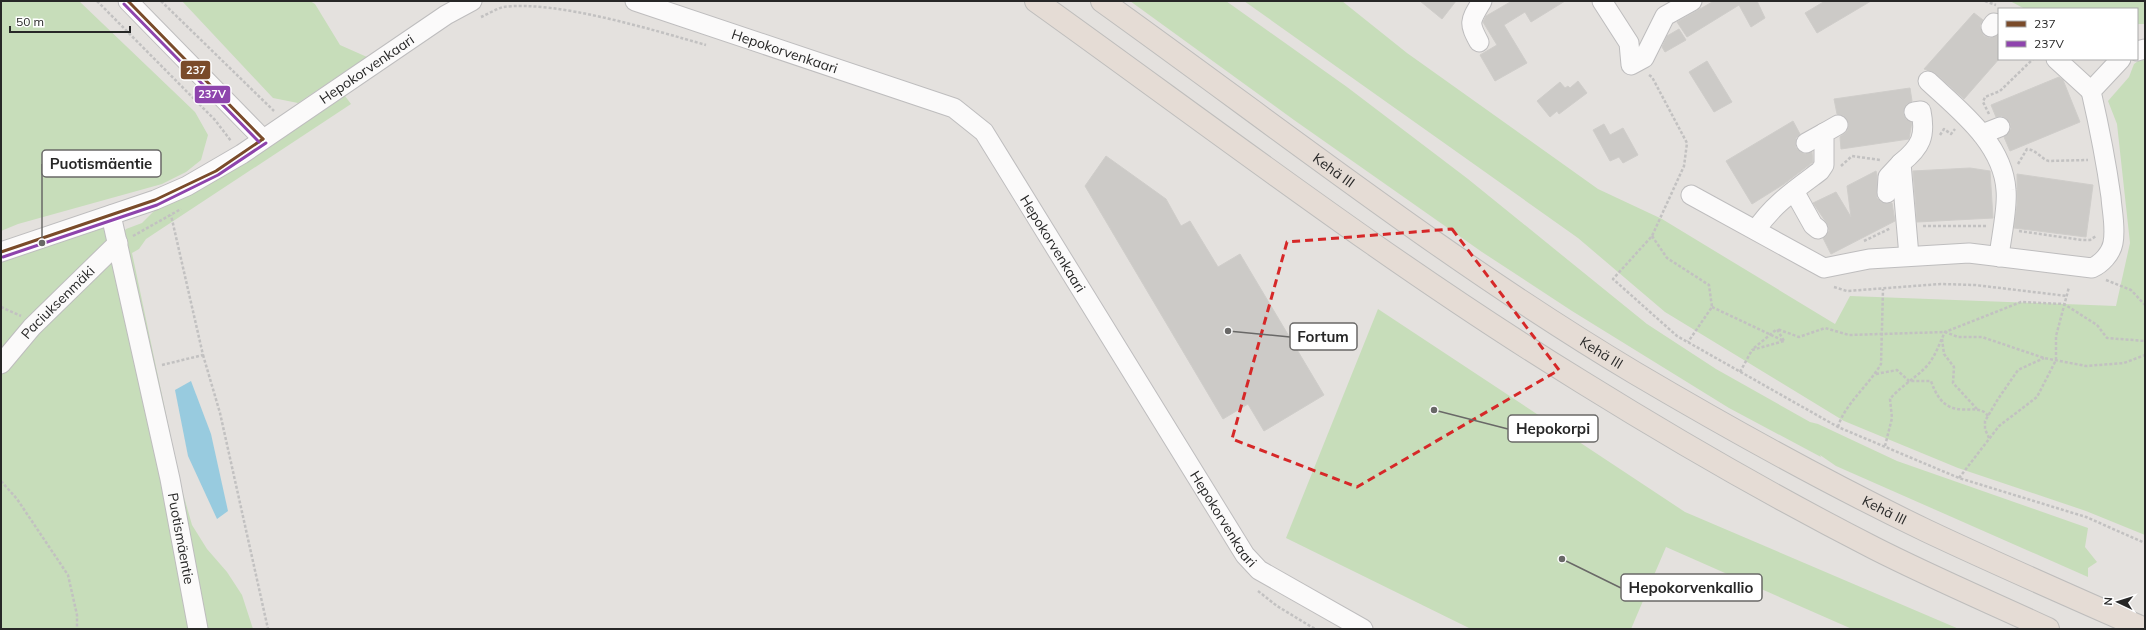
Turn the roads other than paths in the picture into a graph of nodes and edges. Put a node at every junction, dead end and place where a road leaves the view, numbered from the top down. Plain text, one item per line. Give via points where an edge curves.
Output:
1 (128, 1) edge
2 (635, 1) edge
3 (1036, 1) edge
4 (1102, 1) edge
5 (1482, 1) edge
6 (1602, 1) edge
7 (1692, 1) edge
8 (475, 10) edge
9 (1479, 42) dead end
10 (2057, 60) edge
11 (2120, 60) edge
12 (1928, 81) dead end
13 (2091, 91) junction
14 (1914, 112) dead end
15 (2000, 127) dead end
16 (1982, 134) junction
17 (263, 139) junction
18 (1806, 143) dead end
19 (1901, 163) junction
20 (1794, 191) junction
21 (1887, 193) dead end
22 (1691, 195) dead end
23 (111, 215) junction
24 (1818, 229) dead end
25 (1756, 230) junction
26 (118, 243) junction
27 (1, 252) edge
28 (1909, 256) junction
29 (1999, 257) junction
30 (1, 364) edge
31 (198, 629) edge
32 (1362, 629) edge
33 (2048, 629) edge
34 (2145, 629) edge

1 - 17 street
2 - 32 street, Hepokorvenkaari via 954,108 984,132 1245,555 1259,570
3 - 33 highway via 1396,260 1583,383 1764,489 1875,548
4 - 34 highway, Kehä III via 1455,255 1634,372 1781,456 1927,531
5 - 9 street via 1473,16 1471,27
6 - 7 street via 1629,43 1631,65 1644,58 1665,16
8 - 17 street, Hepokorvenkaari via 446,15
10 - 13 street
11 - 13 street
12 - 16 street
13 - 29 street via 2105,150 2114,226 2113,244 2102,261 2092,268
14 - 19 street via 1921,111 1922,141 1912,155
15 - 16 street
16 - 29 street via 1989,141 2006,190
17 - 23 street, Hepokorvenkaari via 188,186
18 - 20 street via 1831,129 1824,165
19 - 21 street via 1888,177
19 - 28 street
20 - 24 street via 1813,225
20 - 25 street via 1766,216
22 - 25 street
23 - 26 street, Puotismäentie
23 - 27 street, Hepokorvenkaari
25 - 28 street via 1824,268 1869,259
26 - 30 street, Paciuksenmäki via 32,327
26 - 31 street, Puotismäentie via 170,480
28 - 29 street via 1969,253

